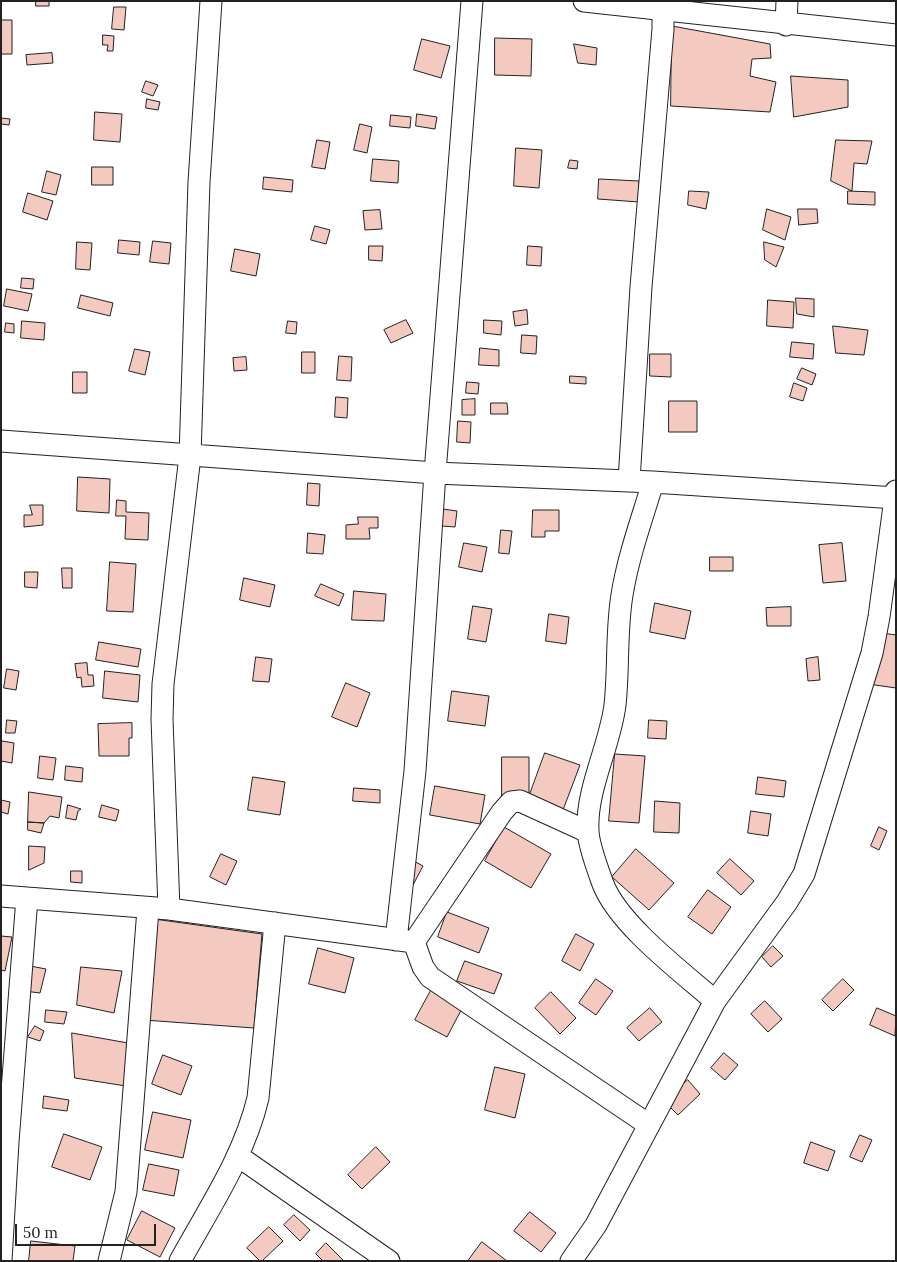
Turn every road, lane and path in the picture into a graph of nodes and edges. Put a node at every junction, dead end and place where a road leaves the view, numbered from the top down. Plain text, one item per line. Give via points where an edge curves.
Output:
1 (211, 1) edge
2 (472, 1) edge
3 (584, 1) edge
4 (787, 1) edge
5 (663, 6) edge
6 (786, 25) junction
7 (896, 35) edge
8 (1, 441) edge
9 (190, 456) junction
10 (435, 473) junction
11 (629, 481) junction
12 (653, 482) junction
13 (896, 491) edge
14 (896, 498) edge
15 (588, 832) junction
16 (1, 896) edge
17 (27, 898) junction
18 (158, 909) junction
19 (275, 923) junction
20 (405, 941) junction
21 (715, 1001) junction
22 (649, 1125) junction
23 (238, 1156) junction
24 (1, 1261) edge
25 (109, 1261) edge
26 (180, 1261) edge
27 (389, 1261) edge
28 (571, 1261) edge

1 - 9 street via 199,182
2 - 10 street
3 - 5 street
4 - 6 street
5 - 6 street
5 - 11 street
6 - 7 street
8 - 9 street
9 - 10 street
9 - 18 street via 162,710
10 - 11 street
10 - 20 street
11 - 12 street
12 - 14 street
12 - 15 street via 625,574 615,705 589,810
13 - 14 street
14 - 21 street via 872,653 804,874
15 - 20 street via 520,801 511,802
15 - 21 street via 604,886 617,909
16 - 17 street
17 - 18 street
17 - 24 street
18 - 19 street
18 - 25 street via 126,1192
19 - 20 street
19 - 23 street via 258,1098
20 - 22 street via 430,977
21 - 22 street
22 - 28 street via 596,1225
23 - 26 street
23 - 27 street

